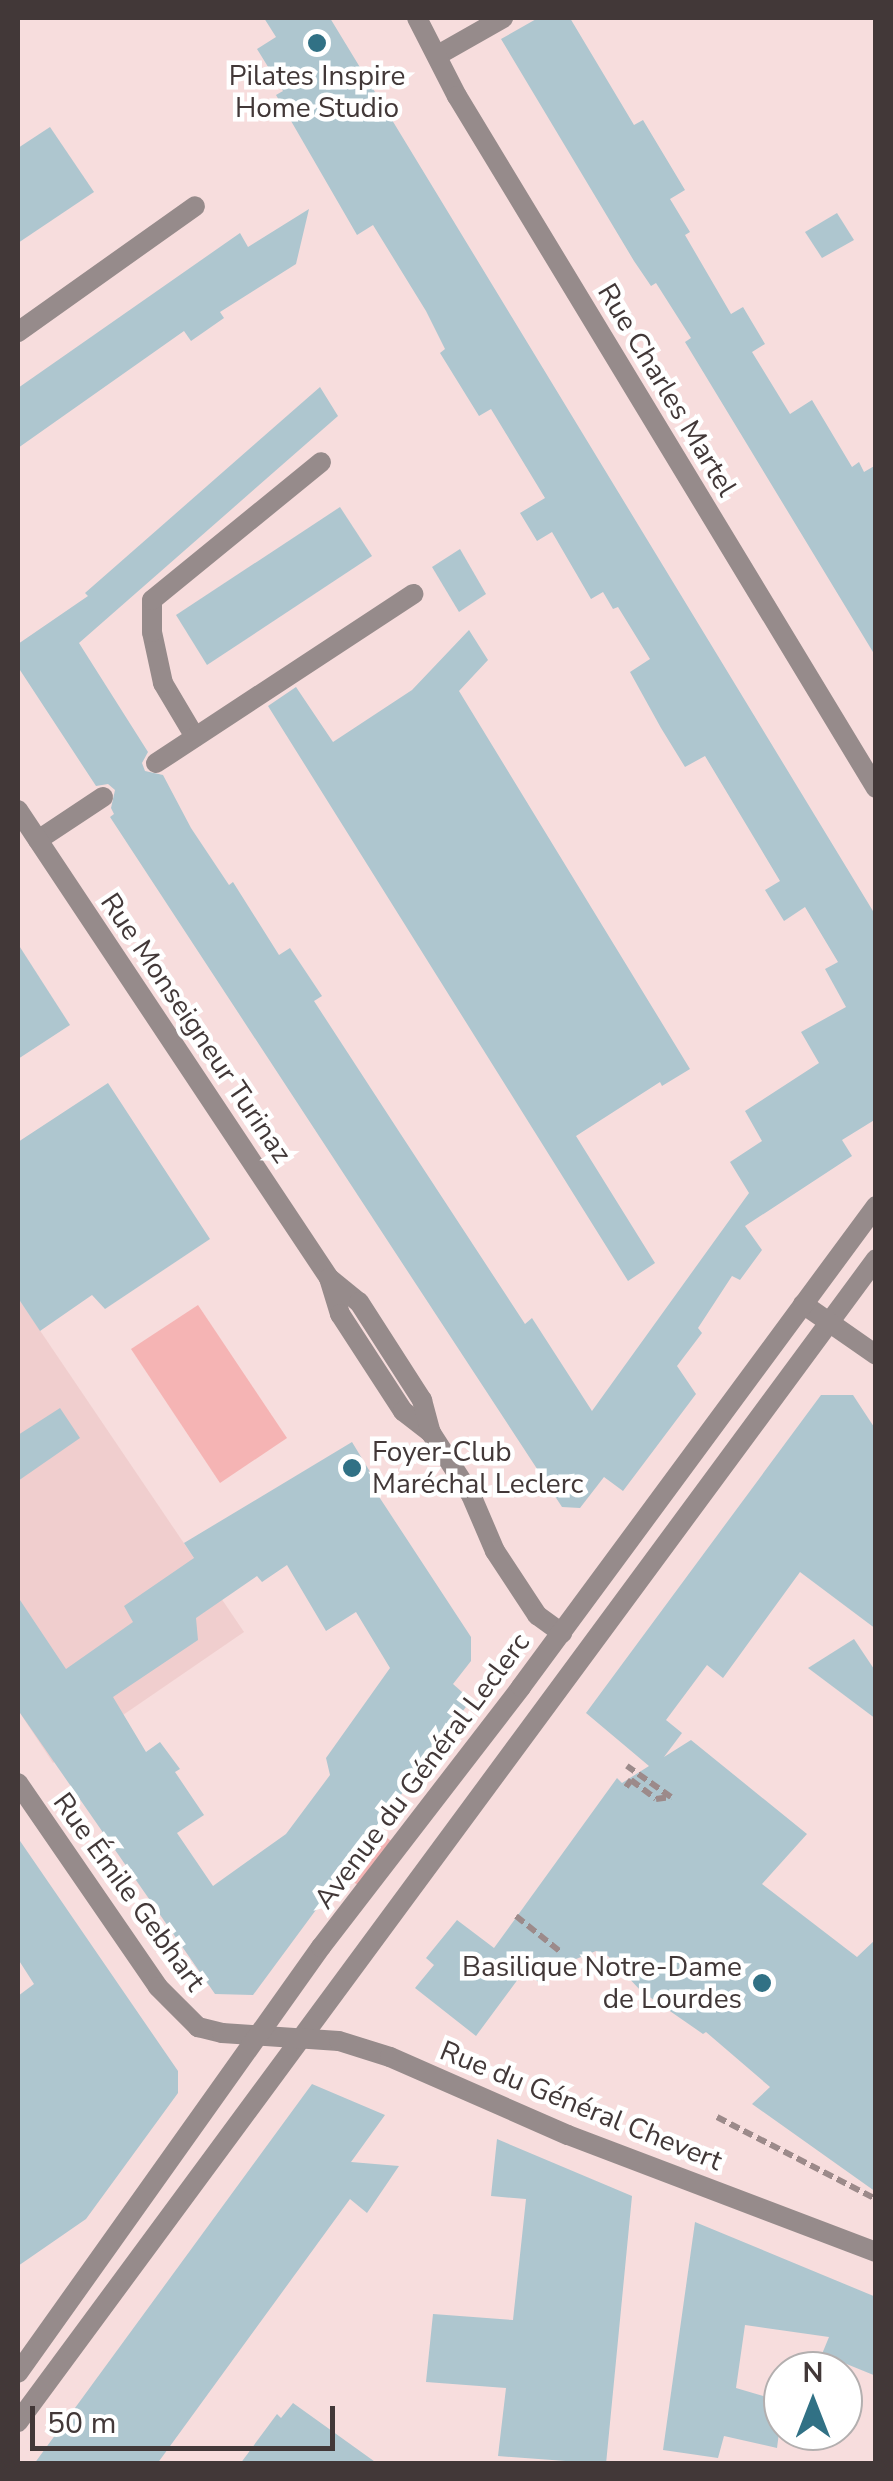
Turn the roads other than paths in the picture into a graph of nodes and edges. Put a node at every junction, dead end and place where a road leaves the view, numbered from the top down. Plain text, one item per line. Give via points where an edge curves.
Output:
1 (416, 18) edge
2 (504, 18) edge
3 (438, 55) junction
4 (195, 206) dead end
5 (18, 332) edge
6 (322, 462) dead end
7 (413, 594) dead end
8 (195, 737) junction
9 (156, 763) dead end
10 (876, 788) edge
11 (103, 797) dead end
12 (18, 810) edge
13 (38, 840) junction
14 (876, 1206) edge
15 (876, 1259) edge
16 (803, 1304) junction
17 (829, 1322) junction
18 (876, 1354) edge
19 (562, 1633) junction
20 (585, 1650) junction
21 (18, 1783) edge
22 (260, 2035) junction
23 (300, 2036) junction
24 (876, 2252) edge
25 (19, 2367) edge
26 (47, 2382) junction
27 (18, 2422) edge

1 - 3 street, Rue Charles Martel
2 - 3 street
3 - 10 street, Rue Charles Martel
4 - 5 street
6 - 8 street via 152,600 163,683
7 - 8 street
8 - 9 street
11 - 13 street
12 - 13 street, Rue Monseigneur Turinaz
13 - 19 street, Rue Monseigneur Turinaz via 329,1278 340,1314 404,1411 431,1433 482,1512 490,1540 537,1615
14 - 16 street, Avenue du Général Leclerc
15 - 17 street
16 - 17 street
16 - 19 street, Avenue du Général Leclerc
17 - 18 street
17 - 20 street
19 - 20 street, Rue Monseigneur Turinaz
19 - 22 street, Avenue du Général Leclerc
20 - 23 street
21 - 22 street, Rue Émile Gebhart via 180,2013 198,2026
22 - 23 street, Rue du Général Chevert
22 - 25 street, Avenue du Général Leclerc
23 - 24 street, Rue du Général Chevert via 390,2057 568,2135
23 - 26 street
25 - 26 street
26 - 27 street

